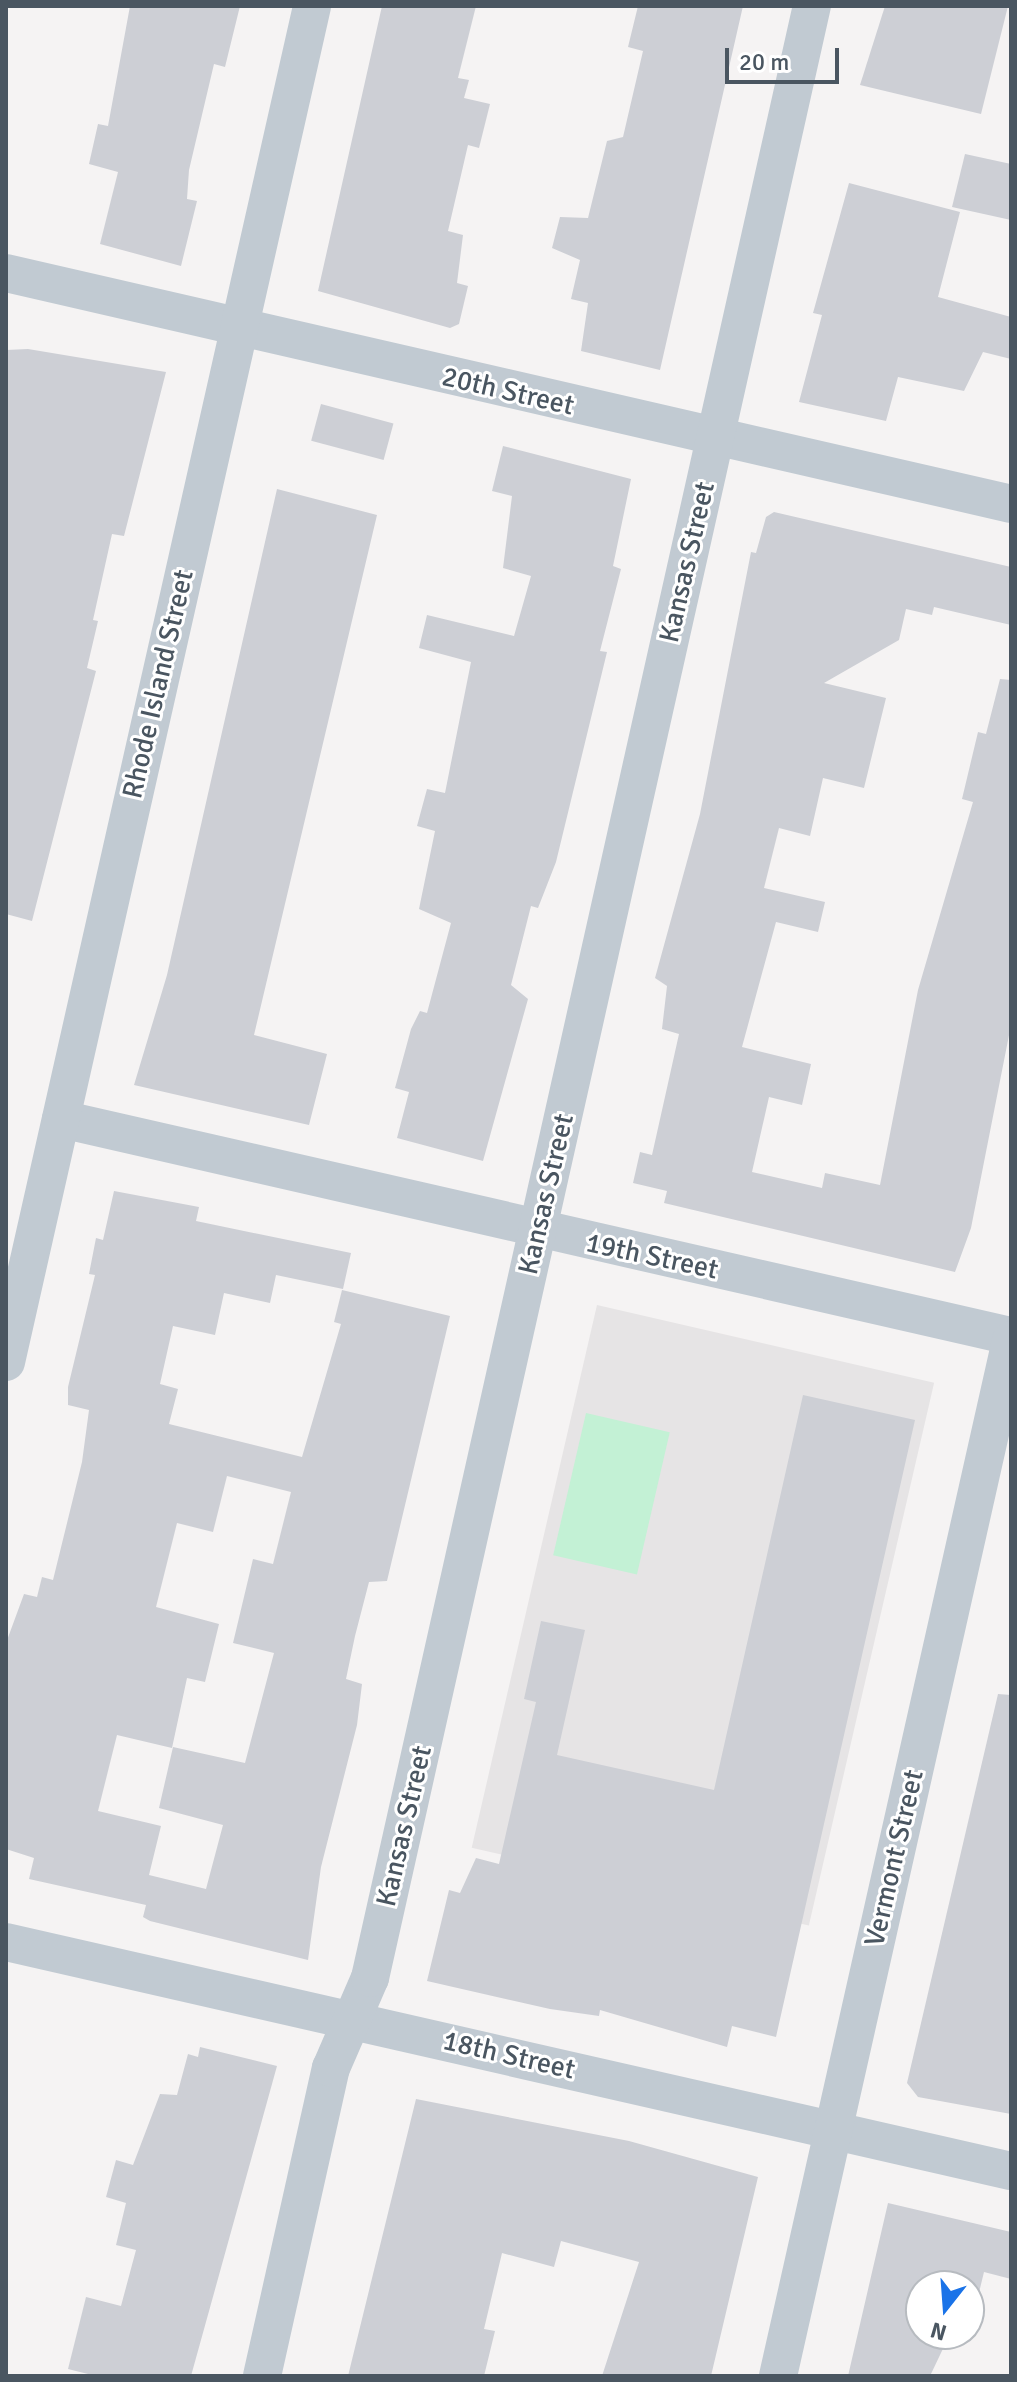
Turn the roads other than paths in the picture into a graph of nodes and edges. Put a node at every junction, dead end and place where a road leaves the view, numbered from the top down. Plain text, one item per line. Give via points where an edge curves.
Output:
1 (312, 6) edge
2 (812, 6) edge
3 (6, 273) edge
4 (238, 329) junction
5 (715, 437) junction
6 (1011, 504) edge
7 (61, 1119) junction
8 (537, 1231) junction
9 (1011, 1338) edge
10 (6, 1362) edge
11 (6, 1942) edge
12 (354, 2020) junction
13 (833, 2128) junction
14 (1011, 2171) edge
15 (262, 2376) edge
16 (778, 2376) edge

1 - 4 street, Rhode Island Street
2 - 5 street, Kansas Street
3 - 4 street, 20th Street
4 - 5 street, 20th Street
4 - 7 street, Rhode Island Street
5 - 6 street, 20th Street
5 - 8 street, Kansas Street
7 - 8 street, 19th Street
7 - 10 street, Rhode Island Street
8 - 9 street, 19th Street
8 - 12 street, Kansas Street via 370,1978
9 - 13 street, Vermont Street
11 - 12 street, 18th Street
12 - 13 street, 18th Street
12 - 15 street, Kansas Street via 331,2068
13 - 14 street, 18th Street
13 - 16 street, Vermont Street

